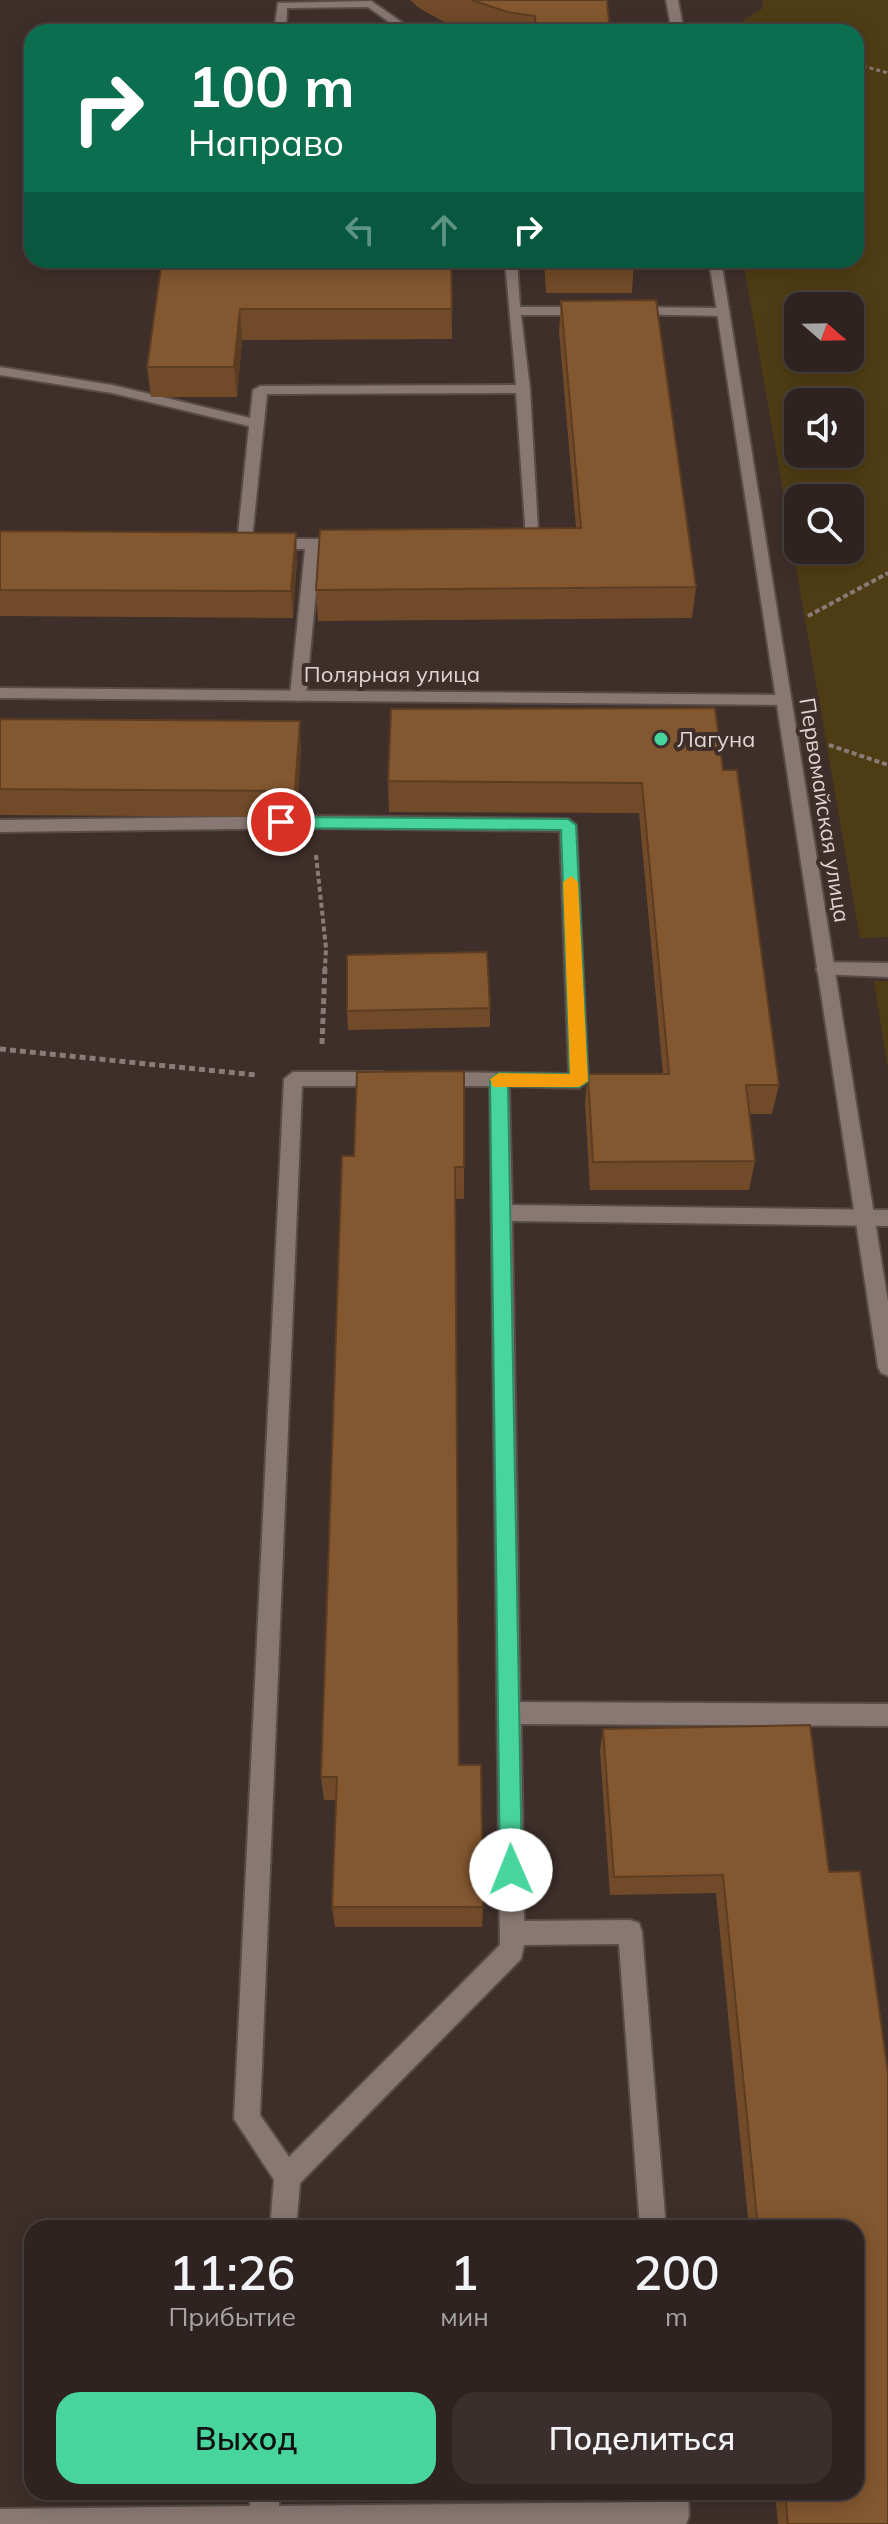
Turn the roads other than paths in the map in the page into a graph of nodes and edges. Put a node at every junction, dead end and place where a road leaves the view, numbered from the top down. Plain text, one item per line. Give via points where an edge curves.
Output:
1 (673, 0) edge
2 (281, 24) edge
3 (399, 24) edge
4 (677, 24) edge
5 (511, 268) edge
6 (716, 268) edge
7 (514, 311) junction
8 (605, 311) edge
9 (620, 311) edge
10 (723, 312) junction
11 (0, 371) edge
12 (523, 389) junction
13 (257, 424) junction
14 (313, 544) junction
15 (360, 544) edge
16 (502, 544) edge
17 (0, 693) edge
18 (298, 696) junction
19 (783, 700) junction
20 (0, 826) edge
21 (825, 969) junction
22 (888, 970) edge
23 (499, 1079) junction
24 (502, 1213) junction
25 (864, 1218) junction
26 (888, 1218) edge
27 (888, 1367) edge
28 (509, 1713) junction
29 (888, 1715) edge
30 (512, 1933) junction
31 (287, 2177) junction
32 (284, 2220) edge
33 (652, 2220) edge
34 (264, 2500) edge
35 (674, 2500) edge
36 (263, 2522) edge
37 (0, 2523) edge

1 - 4 street
2 - 3 street via 282,5 371,4
5 - 7 street
6 - 10 street, Первомайская улица
7 - 8 street
7 - 12 street
9 - 10 street
10 - 19 street, Первомайская улица
11 - 13 street via 112,389
12 - 13 street via 260,390
12 - 16 street via 534,544
13 - 14 street via 237,544
14 - 15 street
14 - 18 street
17 - 18 street, Полярная улица
18 - 19 street, Полярная улица
19 - 21 street, Первомайская улица
20 - 23 street via 568,825 579,1081
21 - 22 street
21 - 25 street, Первомайская улица
23 - 24 street
23 - 31 street via 293,1079 247,2119
24 - 25 street
24 - 28 street
25 - 26 street
25 - 27 street, Первомайская улица
28 - 29 street
28 - 30 street
30 - 31 street via 512,1950
30 - 33 street via 630,1932
31 - 32 street
34 - 36 street
35 - 36 street via 675,2516
36 - 37 street

